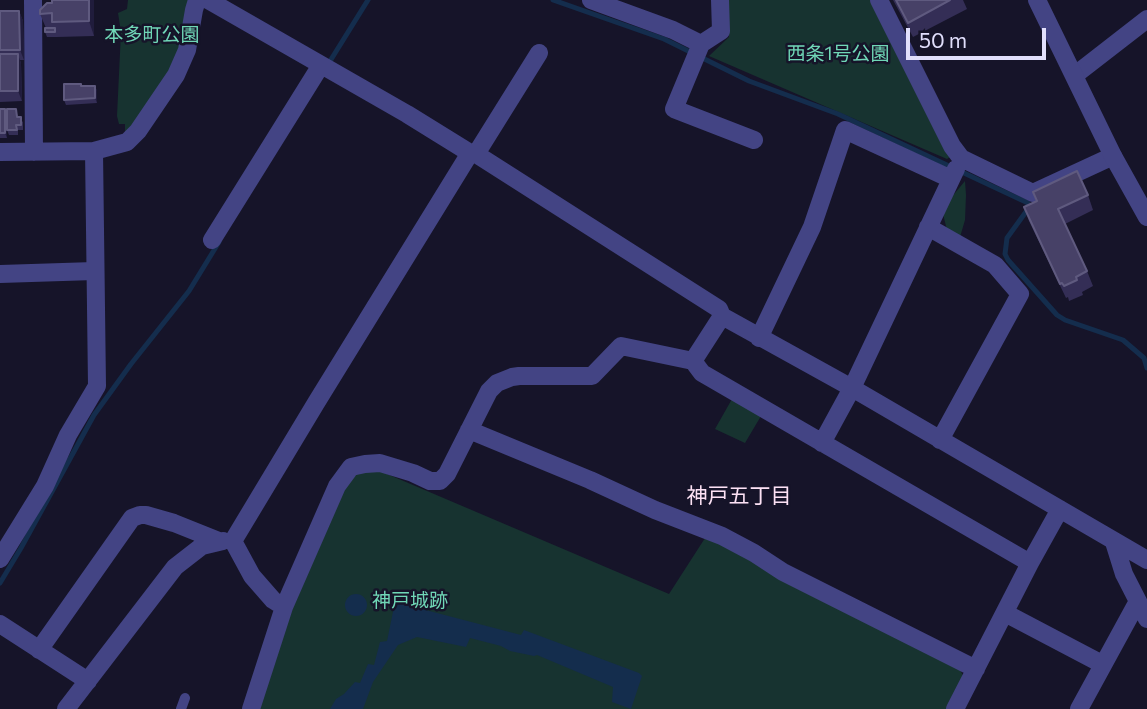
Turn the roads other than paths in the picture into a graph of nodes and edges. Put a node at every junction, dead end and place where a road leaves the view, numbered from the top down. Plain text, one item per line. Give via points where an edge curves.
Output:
1 (33, 0) edge
2 (197, 0) edge
3 (208, 0) edge
4 (720, 0) edge
5 (879, 0) edge
6 (1037, 0) edge
7 (595, 1) edge
8 (1147, 19) edge
9 (701, 44) junction
10 (539, 53) dead end
11 (326, 68) junction
12 (1075, 75) junction
13 (754, 140) dead end
14 (94, 151) junction
15 (0, 152) edge
16 (34, 152) junction
17 (473, 153) junction
18 (1113, 156) junction
19 (961, 158) junction
20 (951, 179) junction
21 (1144, 207) edge
22 (928, 227) junction
23 (212, 240) dead end
24 (94, 271) junction
25 (0, 274) edge
26 (722, 316) junction
27 (759, 338) junction
28 (693, 361) junction
29 (852, 388) junction
30 (469, 430) junction
31 (940, 440) junction
32 (821, 443) junction
33 (1060, 509) junction
34 (226, 541) junction
35 (1114, 542) junction
36 (3, 548) edge
37 (1147, 560) edge
38 (1030, 563) junction
39 (1138, 601) junction
40 (284, 607) junction
41 (1005, 613) junction
42 (1147, 619) edge
43 (0, 624) edge
44 (39, 650) junction
45 (1102, 664) junction
46 (976, 669) junction
47 (88, 681) junction
48 (66, 709) edge
49 (251, 709) edge
50 (955, 709) edge
51 (1079, 709) edge

1 - 16 street
2 - 14 street via 187,50 176,75 138,131 127,142
3 - 11 street
4 - 9 street via 720,31
5 - 19 street
6 - 12 street
7 - 9 street
8 - 12 street
9 - 13 street via 674,109
10 - 17 street
11 - 17 street
11 - 23 street
12 - 18 street
14 - 16 street
14 - 24 street
15 - 16 street
17 - 26 street via 719,309
17 - 34 street
18 - 19 street via 1033,193
18 - 21 street
19 - 20 street
20 - 22 street
20 - 27 street via 845,130 812,227
22 - 29 street
22 - 31 street via 995,265 1020,294
24 - 25 street
24 - 36 street via 97,386 45,486
26 - 27 street
26 - 28 street
27 - 29 street
28 - 30 street via 621,346 592,376 512,377 489,391
28 - 32 street via 702,373
29 - 31 street
29 - 32 street
30 - 40 street via 440,481 380,463 351,467 337,486
30 - 46 street via 722,536 783,572
31 - 33 street
32 - 38 street
33 - 35 street
33 - 38 street
34 - 40 street via 273,600
34 - 44 street via 146,515 132,518
34 - 47 street via 202,546 174,567
35 - 37 street
35 - 39 street
38 - 41 street
39 - 42 street
39 - 45 street
40 - 49 street
41 - 45 street
41 - 46 street
43 - 44 street
44 - 47 street
45 - 51 street
46 - 50 street
47 - 48 street

